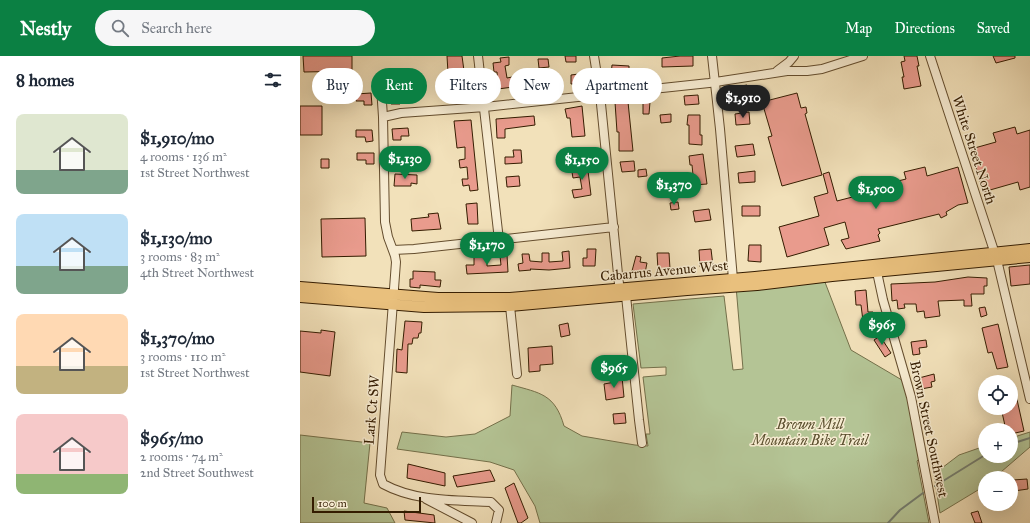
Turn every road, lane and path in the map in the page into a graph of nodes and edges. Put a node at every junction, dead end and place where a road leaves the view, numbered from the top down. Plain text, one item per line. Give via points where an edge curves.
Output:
1 (478, 56) edge
2 (594, 56) edge
3 (712, 56) edge
4 (794, 56) edge
5 (863, 56) edge
6 (930, 56) edge
7 (787, 64) junction
8 (596, 68) edge
9 (793, 71) junction
10 (775, 73) junction
11 (715, 82) junction
12 (662, 88) edge
13 (572, 97) edge
14 (382, 104) edge
15 (601, 104) edge
16 (485, 107) junction
17 (383, 117) junction
18 (614, 227) junction
19 (499, 240) junction
20 (393, 250) junction
21 (1030, 250) edge
22 (996, 256) junction
23 (1030, 257) edge
24 (877, 272) junction
25 (733, 278) junction
26 (300, 287) edge
27 (622, 293) junction
28 (541, 296) junction
29 (300, 297) edge
30 (393, 300) junction
31 (510, 306) junction
32 (517, 374) dead end
33 (1030, 399) edge
34 (642, 443) dead end
35 (423, 498) junction
36 (472, 523) edge
37 (496, 523) edge
38 (935, 523) edge

1 - 16 street
2 - 8 street
3 - 11 street
4 - 7 street
5 - 9 street via 822,69
6 - 22 street, White Street North
7 - 9 street
7 - 10 street
9 - 10 street
10 - 11 street
11 - 12 street
11 - 25 street
13 - 16 street
14 - 17 street
15 - 18 street
16 - 17 street via 421,111
16 - 19 street
17 - 20 street via 385,222
18 - 19 street
18 - 27 street
19 - 20 street
20 - 30 street via 396,262
21 - 22 main road, Cabarrus Avenue West
22 - 23 main road, Cabarrus Avenue West
22 - 24 main road, Cabarrus Avenue West
22 - 25 main road, Cabarrus Avenue West
22 - 33 street, White Street North
24 - 27 main road, Cabarrus Avenue West via 757,285
24 - 38 street, Brown Street Southwest via 911,397
25 - 27 main road, Cabarrus Avenue West
26 - 30 main road, Cabarrus Avenue West
27 - 28 main road, Cabarrus Avenue West
27 - 31 main road, Cabarrus Avenue West
27 - 34 street
28 - 30 main road, Cabarrus Avenue West
28 - 31 street via 512,302
29 - 30 main road, Cabarrus Avenue West
30 - 31 main road, Cabarrus Avenue West via 444,307
30 - 35 street, Lark Ct SW via 380,474 383,484
31 - 32 street
35 - 36 street, Lark Ct SW
35 - 37 street, Lark Ct SW via 491,502 499,510

